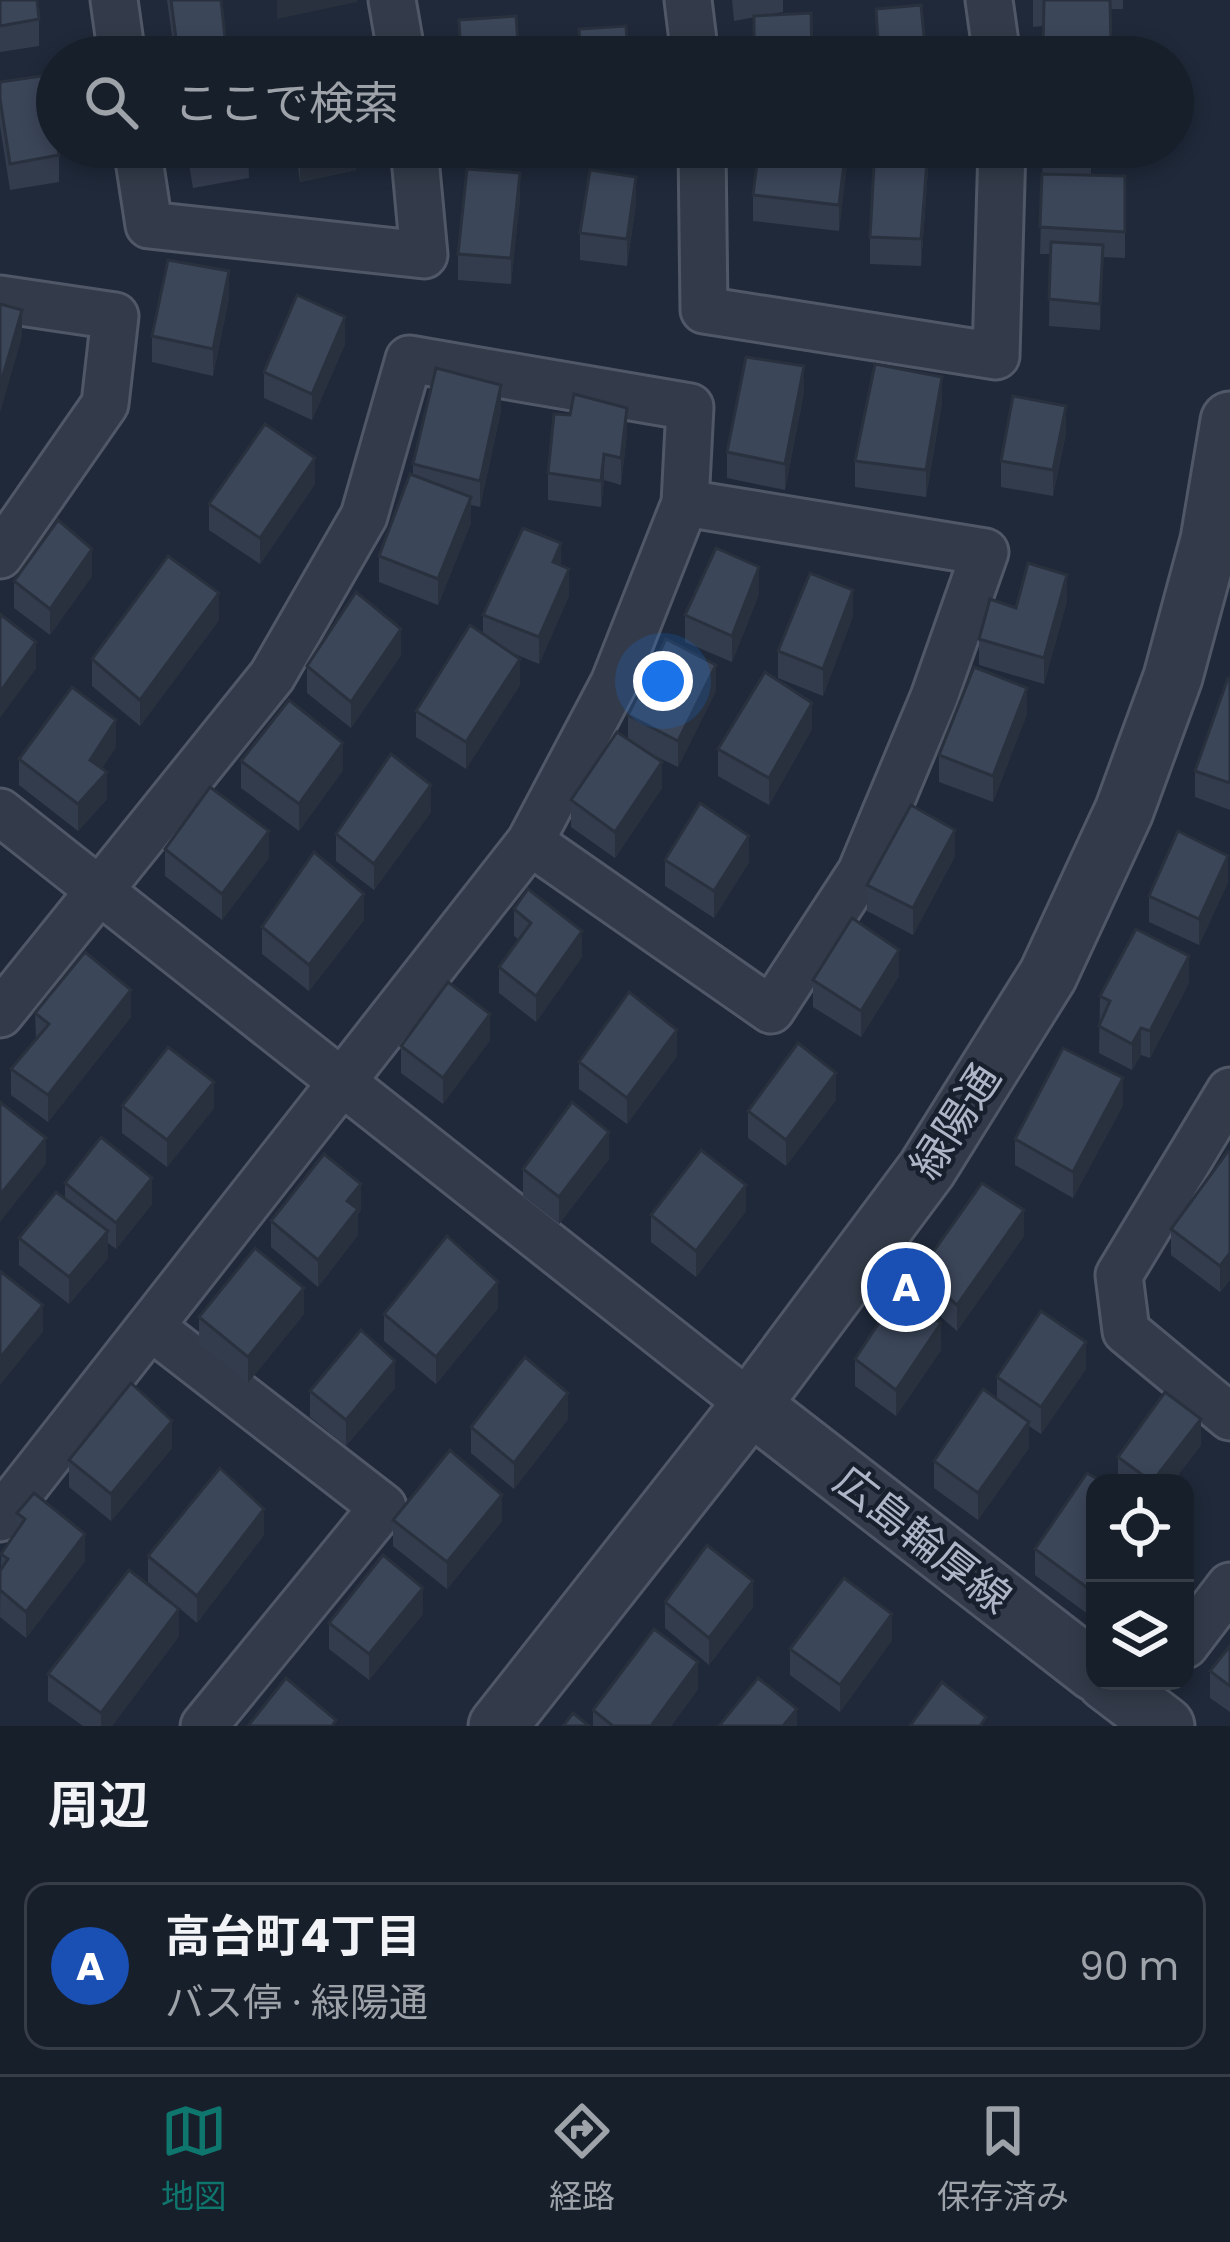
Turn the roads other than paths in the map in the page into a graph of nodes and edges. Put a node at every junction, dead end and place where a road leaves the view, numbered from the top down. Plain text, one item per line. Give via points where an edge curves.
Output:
1 (114, 0) edge
2 (392, 0) edge
3 (688, 0) edge
4 (989, 0) edge
5 (119, 36) edge
6 (398, 36) edge
7 (692, 36) edge
8 (994, 36) edge
9 (140, 168) edge
10 (416, 168) edge
11 (702, 168) edge
12 (1001, 168) edge
13 (0, 299) edge
14 (1230, 421) edge
15 (685, 503) junction
16 (0, 555) edge
17 (0, 812) edge
18 (530, 842) junction
19 (99, 889) junction
20 (0, 1014) edge
21 (343, 1081) junction
22 (1230, 1091) edge
23 (151, 1327) junction
24 (751, 1405) junction
25 (1230, 1417) edge
26 (0, 1518) edge
27 (1230, 1586) edge
28 (1194, 1633) edge
29 (1131, 1699) edge
30 (204, 1726) edge
31 (498, 1726) edge

1 - 5 street
2 - 6 street
3 - 7 street
4 - 8 street
9 - 10 street via 149,225 424,255
11 - 12 street via 704,310 996,356
13 - 16 street via 115,316 105,404
14 - 24 street, 緑陽通 via 1210,540 1173,676 1124,811 1048,975 927,1169
15 - 18 street via 614,683
15 - 18 street via 986,552 861,872 771,1010
15 - 19 street via 690,407 410,359 364,516 272,676
17 - 19 street
18 - 21 street
19 - 20 street
19 - 21 street
21 - 23 street
21 - 24 street
22 - 25 street via 1119,1275 1126,1331
23 - 26 street
23 - 30 street via 383,1507
24 - 29 street, 広島輪厚線
24 - 31 street, 緑陽通
27 - 28 street

